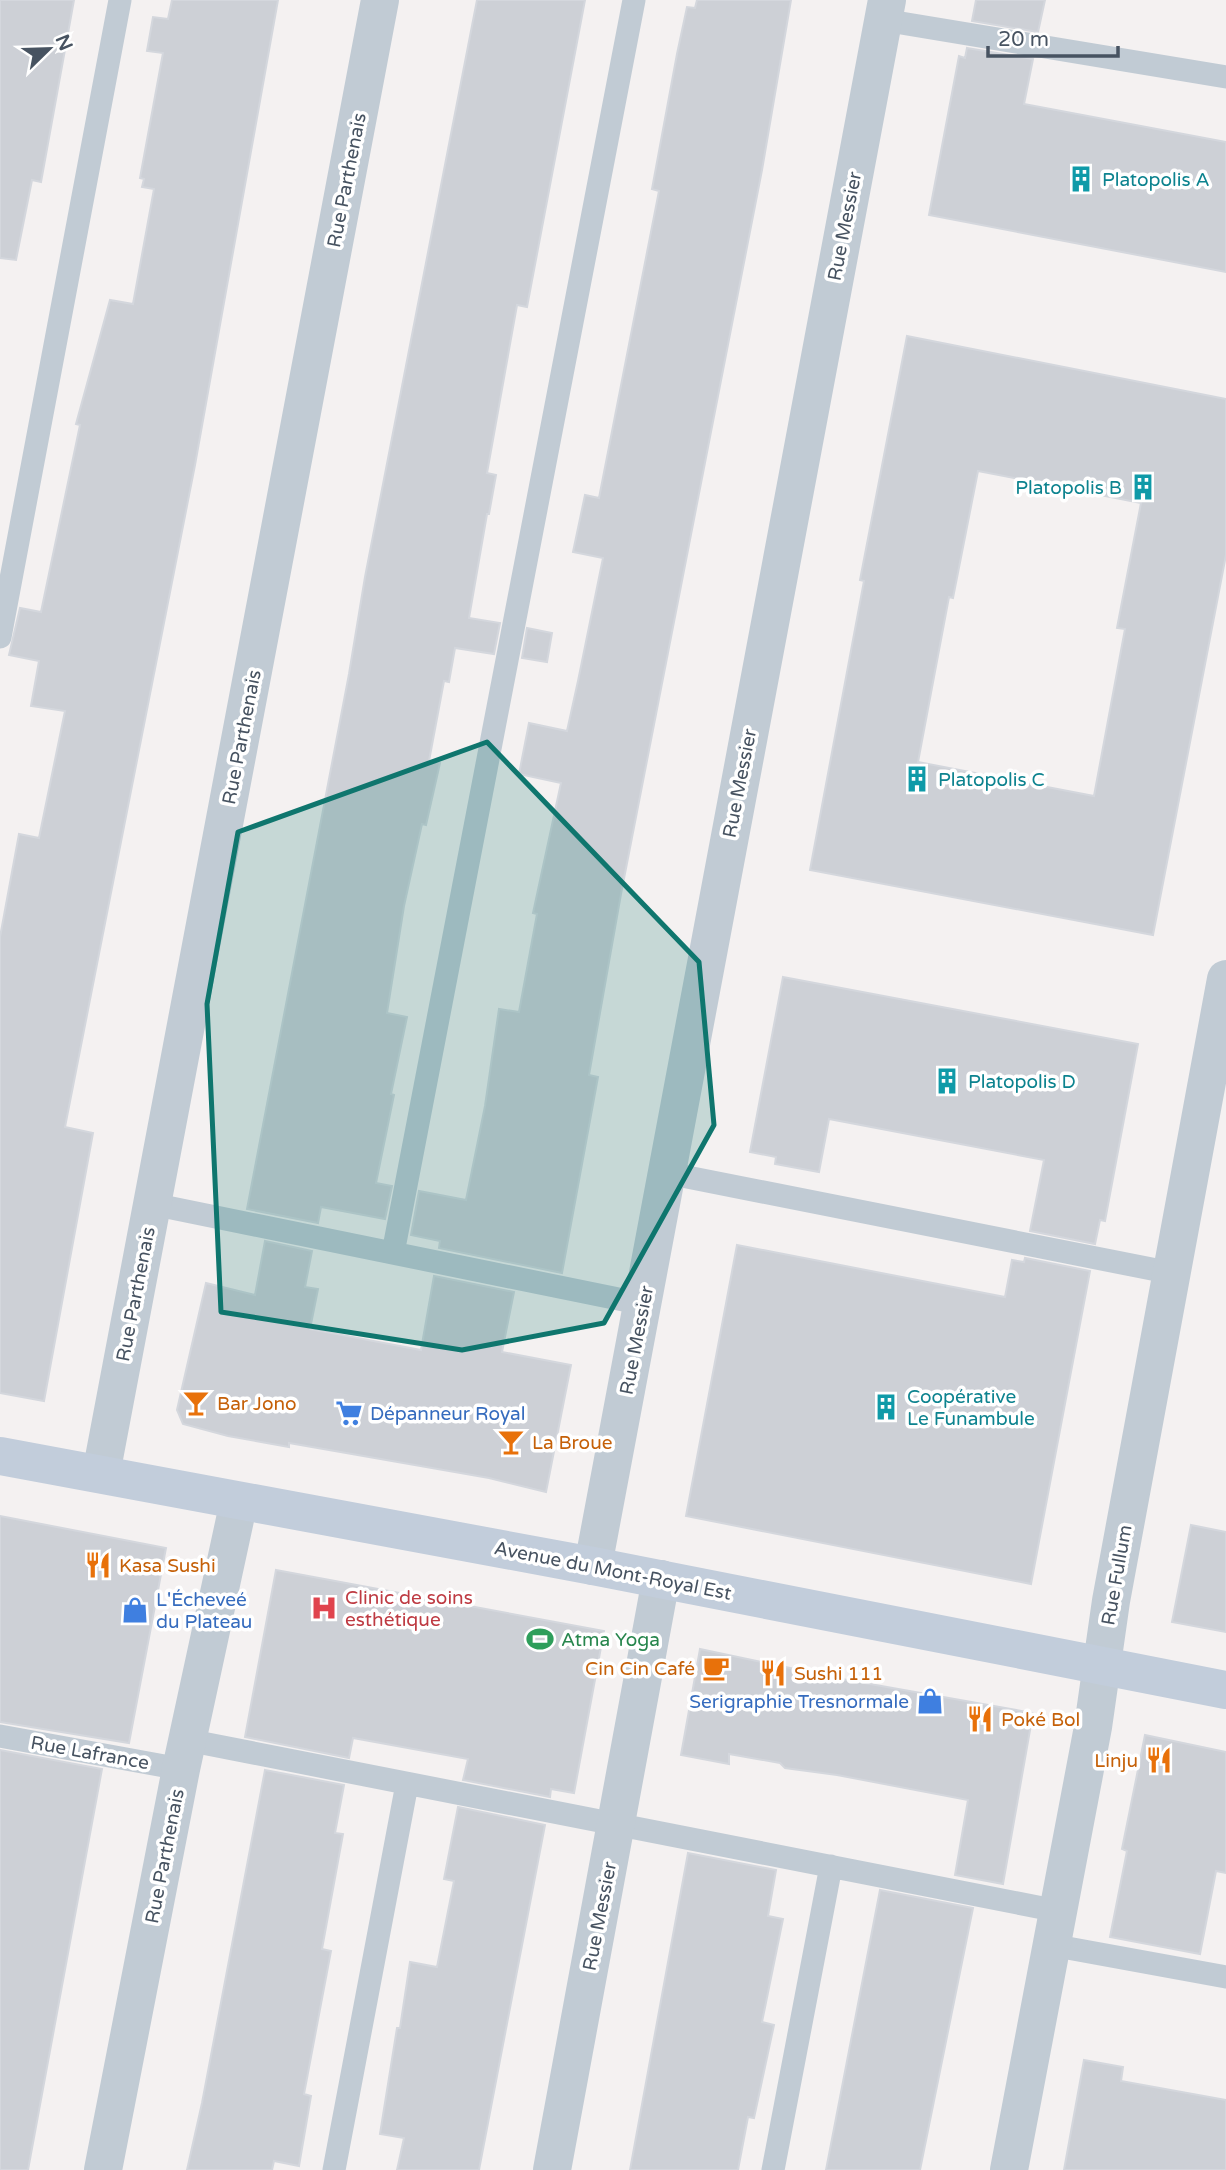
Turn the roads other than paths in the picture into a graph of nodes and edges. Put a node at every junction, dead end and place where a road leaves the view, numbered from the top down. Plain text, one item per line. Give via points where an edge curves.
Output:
1 (120, 0) edge
2 (380, 0) edge
3 (634, 0) edge
4 (885, 10) edge
5 (1226, 77) edge
6 (0, 637) edge
7 (1226, 979) edge
8 (667, 1172) junction
9 (152, 1204) junction
10 (393, 1254) junction
11 (1172, 1273) junction
12 (643, 1304) junction
13 (0, 1456) edge
14 (101, 1474) junction
15 (239, 1501) junction
16 (593, 1566) junction
17 (661, 1579) junction
18 (1101, 1666) junction
19 (1226, 1690) edge
20 (0, 1736) edge
21 (184, 1754) junction
22 (407, 1784) junction
23 (617, 1824) junction
24 (831, 1866) junction
25 (1054, 1928) junction
26 (1226, 1977) edge
27 (103, 2170) edge
28 (334, 2170) edge
29 (552, 2170) edge
30 (773, 2170) edge
31 (1009, 2170) edge

1 - 6 lane
2 - 9 street, Rue Parthenais
3 - 10 lane
4 - 5 lane
4 - 8 street, Rue Messier
7 - 11 street, Rue Fullum
8 - 11 lane
8 - 12 street, Rue Messier
9 - 10 lane
9 - 14 street, Rue Parthenais
10 - 12 lane
11 - 18 street, Rue Fullum
12 - 16 street, Rue Messier
13 - 14 main road, Avenue du Mont-Royal Est
14 - 15 main road, Avenue du Mont-Royal Est
15 - 16 main road, Avenue du Mont-Royal Est
15 - 21 street, Rue Parthenais
16 - 17 main road, Avenue du Mont-Royal Est
17 - 18 main road, Avenue du Mont-Royal Est
17 - 23 street, Rue Messier
18 - 19 main road, Avenue du Mont-Royal Est
18 - 25 street, Rue Fullum
20 - 21 lane, Rue Lafrance
21 - 22 lane, Rue Lafrance
21 - 27 street, Rue Parthenais
22 - 23 lane, Rue Lafrance
22 - 28 lane
23 - 24 lane, Rue Lafrance
23 - 29 street, Rue Messier
24 - 25 lane, Rue Lafrance
24 - 30 lane
25 - 26 lane, Rue Lafrance
25 - 31 street, Rue Fullum

